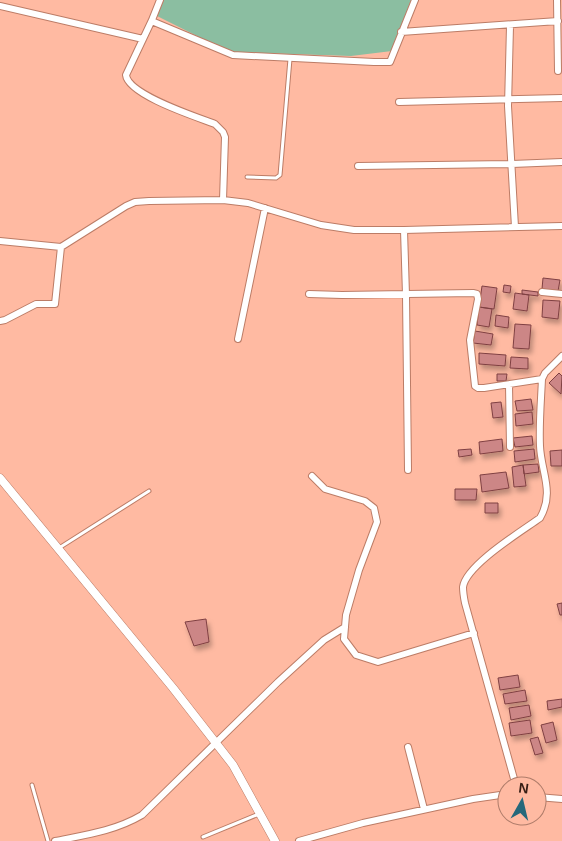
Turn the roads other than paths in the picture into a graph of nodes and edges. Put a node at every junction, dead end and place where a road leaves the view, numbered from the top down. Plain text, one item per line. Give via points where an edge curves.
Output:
1 (160, 0) edge
2 (415, 0) edge
3 (557, 0) edge
4 (0, 6) edge
5 (152, 20) junction
6 (558, 21) junction
7 (510, 26) junction
8 (401, 32) junction
9 (143, 38) junction
10 (290, 58) junction
11 (558, 71) dead end
12 (562, 98) edge
13 (508, 99) junction
14 (399, 102) dead end
15 (562, 162) edge
16 (512, 164) junction
17 (358, 166) dead end
18 (247, 177) dead end
19 (224, 200) junction
20 (265, 208) junction
21 (562, 226) edge
22 (516, 227) junction
23 (404, 230) junction
24 (0, 241) edge
25 (61, 247) junction
26 (542, 292) dead end
27 (309, 294) dead end
28 (562, 294) edge
29 (406, 295) junction
30 (0, 321) edge
31 (238, 339) dead end
32 (562, 356) edge
33 (542, 379) junction
34 (509, 385) junction
35 (510, 447) dead end
36 (408, 470) dead end
37 (312, 476) dead end
38 (0, 478) edge
39 (149, 491) dead end
40 (58, 549) junction
41 (345, 627) junction
42 (474, 633) junction
43 (215, 742) junction
44 (408, 747) dead end
45 (513, 776) edge
46 (32, 785) dead end
47 (497, 795) edge
48 (547, 797) edge
49 (562, 798) edge
50 (424, 809) junction
51 (260, 813) junction
52 (204, 837) dead end
53 (48, 841) edge
54 (55, 841) edge
55 (275, 841) edge
56 (299, 841) edge

1 - 5 street
2 - 8 street
3 - 6 street
4 - 9 street
5 - 9 street
5 - 10 street via 233,55
6 - 7 street
6 - 11 street
7 - 8 street
7 - 13 street
8 - 10 street via 390,62
9 - 19 street via 126,79 146,95 215,124 223,132 226,144
10 - 18 lane via 280,175 276,178
12 - 13 street
13 - 14 street
13 - 16 street
15 - 16 street
16 - 17 street
16 - 22 street
19 - 20 street
19 - 25 street via 135,202
20 - 23 street via 334,228
20 - 31 street
21 - 22 street
22 - 23 street
23 - 29 street
24 - 25 street
25 - 30 street via 55,304 36,304
26 - 28 street
27 - 29 street
29 - 34 street via 476,294 478,299 470,340 475,386
29 - 36 street
32 - 33 street
33 - 34 street
33 - 42 street via 540,446 547,488 546,508 540,518 469,574 463,587
34 - 35 street
37 - 41 street via 325,489 366,501 374,508 377,522 359,570
38 - 40 street
39 - 40 lane
40 - 43 street
41 - 42 street via 344,639 356,655 378,662
41 - 43 street via 324,640
42 - 45 street
43 - 51 street via 233,765
43 - 54 street via 142,815 111,829
44 - 50 street
46 - 53 lane
47 - 50 street
48 - 49 street
50 - 56 street
51 - 52 lane
51 - 55 street

